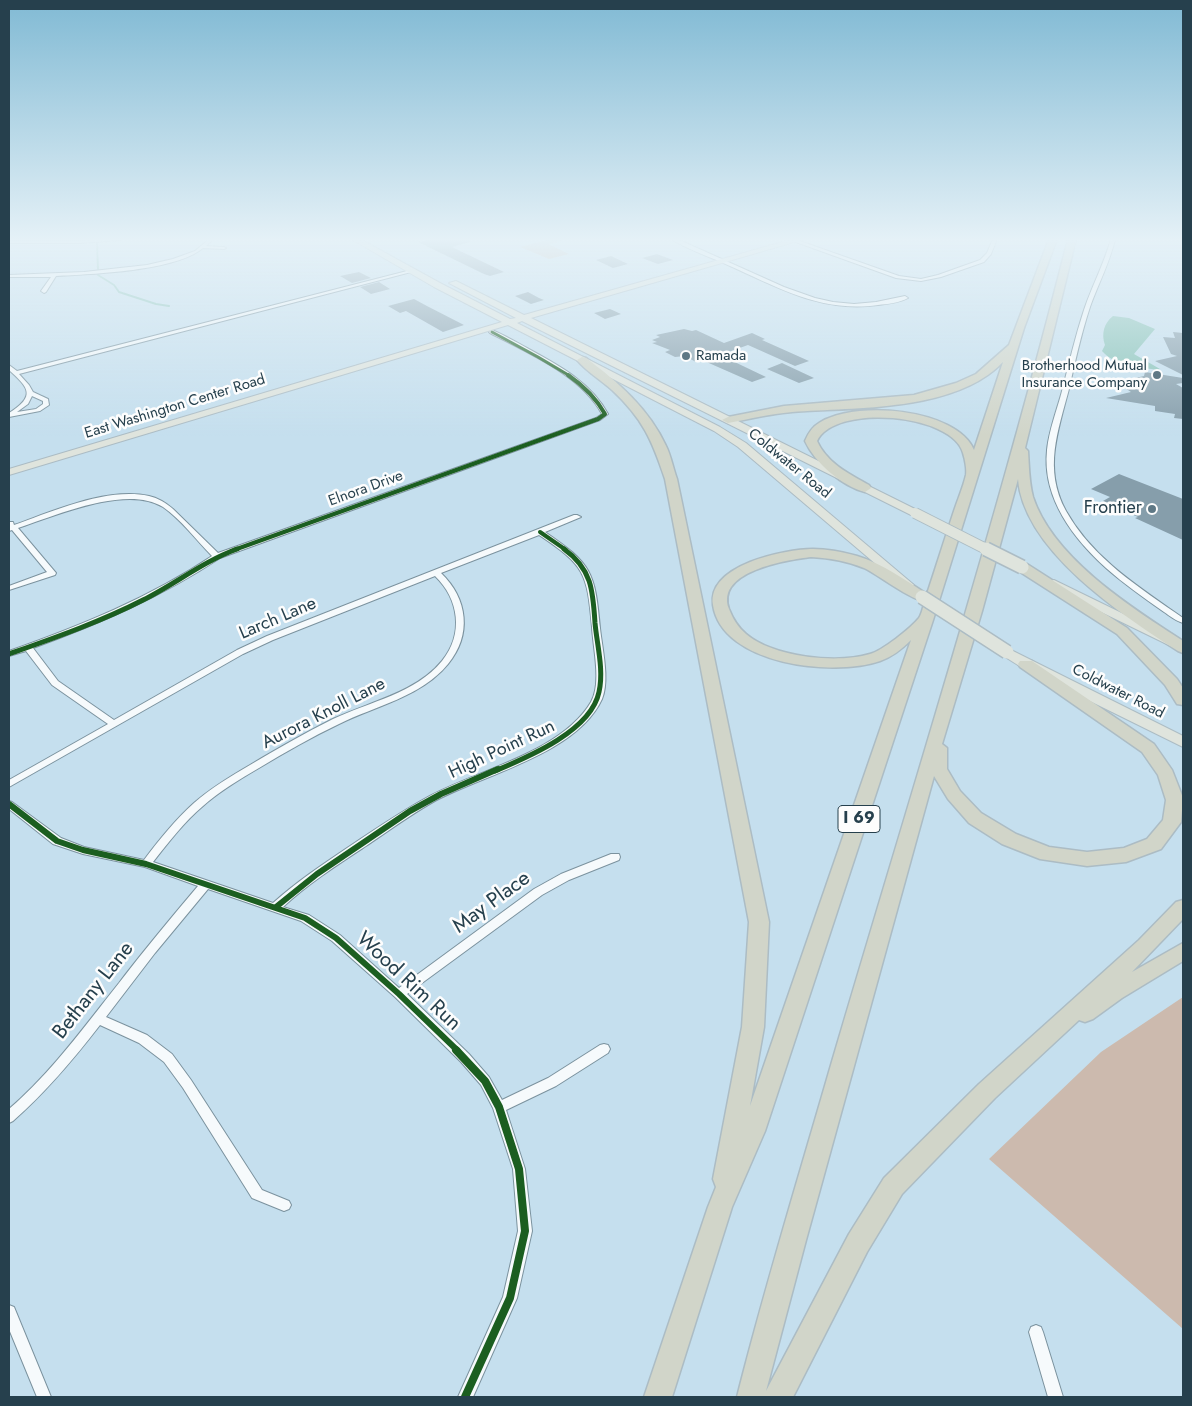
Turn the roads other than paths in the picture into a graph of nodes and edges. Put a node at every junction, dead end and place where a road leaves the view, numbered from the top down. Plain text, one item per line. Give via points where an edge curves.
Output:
1 (282, 305) edge
2 (475, 305) edge
3 (497, 305) edge
4 (580, 305) edge
5 (1028, 305) edge
6 (1056, 305) edge
7 (1088, 305) edge
8 (527, 319) junction
9 (511, 324) junction
10 (492, 332) junction
11 (1016, 342) junction
12 (582, 360) junction
13 (9, 366) edge
14 (350, 371) junction
15 (15, 373) junction
16 (30, 393) junction
17 (9, 415) edge
18 (728, 420) junction
19 (1021, 441) junction
20 (9, 472) edge
21 (971, 474) junction
22 (865, 488) junction
23 (577, 517) dead end
24 (10, 526) edge
25 (540, 532) junction
26 (217, 556) junction
27 (1022, 567) junction
28 (52, 573) joint
29 (437, 573) junction
30 (890, 574) junction
31 (9, 588) edge
32 (922, 597) joint
33 (926, 620) junction
34 (1183, 621) edge
35 (28, 647) junction
36 (1183, 648) edge
37 (9, 654) edge
38 (1026, 664) junction
39 (1183, 700) edge
40 (114, 724) junction
41 (937, 733) junction
42 (1183, 742) edge
43 (9, 784) edge
44 (9, 804) edge
45 (615, 857) dead end
46 (146, 864) junction
47 (206, 884) junction
48 (276, 907) junction
49 (1183, 907) edge
50 (1183, 951) edge
51 (399, 994) junction
52 (98, 1019) junction
53 (604, 1050) dead end
54 (1031, 1050) junction
55 (499, 1107) junction
56 (9, 1117) edge
57 (284, 1205) dead end
58 (720, 1208) junction
59 (9, 1312) edge
60 (1036, 1332) dead end
61 (44, 1397) edge
62 (465, 1397) edge
63 (658, 1397) edge
64 (751, 1397) edge
65 (778, 1397) edge
66 (1056, 1397) edge

1 - 15 street
2 - 9 main road, Coldwater Road
3 - 8 main road, Coldwater Road
4 - 8 main road, East Washington Center Road
5 - 11 highway, I 69
6 - 19 highway
7 - 34 street via 1077,338 1050,456 1051,477 1058,500 1071,524 1098,557 1134,588
8 - 9 main road, East Washington Center Road
8 - 18 main road, Coldwater Road
9 - 10 main road, East Washington Center Road
9 - 12 main road, Coldwater Road
9 - 14 main road, East Washington Center Road
10 - 14 main road, East Washington Center Road via 367,369
10 - 26 street, Elnora Drive via 564,371 602,405 605,414
11 - 18 highway via 980,376 952,388 880,403 764,412
11 - 21 highway, I 69
12 - 30 main road, Coldwater Road via 717,429 742,446
12 - 58 highway via 604,376 634,406 660,445 671,479 759,922 753,1027
13 - 15 street
14 - 20 main road, East Washington Center Road
15 - 16 street via 29,386
16 - 17 street via 26,403
16 - 17 street via 46,400 46,405 38,410
18 - 22 main road, Coldwater Road
19 - 36 highway via 1025,490 1034,514 1053,542 1083,576 1130,613
19 - 41 highway
21 - 22 highway via 970,457 964,442 948,429 928,421 869,414 846,416 825,423 815,432 811,442 815,452 828,465
21 - 33 highway, I 69
22 - 27 main road, Coldwater Road, bridge
23 - 25 street, Larch Lane
24 - 26 street via 98,500 138,496 164,505
24 - 28 street
25 - 29 street, Larch Lane
25 - 48 street, High Point Run via 572,554 585,568 592,587 600,678 598,699 587,716 566,735 546,746 441,794 410,812 297,887
26 - 35 street, Elnora Drive via 195,572 122,611
27 - 36 main road, Coldwater Road
27 - 39 highway via 1122,631 1171,682
28 - 31 street
29 - 40 street, Larch Lane via 240,652
29 - 46 street, Aurora Knoll Lane via 458,599 461,620 456,647 431,677 320,730 219,788 182,818
30 - 32 highway
30 - 33 highway via 831,555 812,553 768,560 739,571 724,587 720,602 724,618 736,633 756,646 786,658 819,662 848,663 876,657 898,646
32 - 38 main road, Coldwater Road, bridge
33 - 58 highway, I 69 via 753,1132
35 - 37 street, Elnora Drive
35 - 40 street via 55,683
38 - 41 highway via 1148,748 1166,774 1175,800 1172,822 1154,844 1126,855 1087,859 1047,854 1009,839 975,818 954,795 938,769
38 - 42 main road, Coldwater Road
40 - 43 street, Larch Lane
41 - 64 highway
44 - 46 street, Wood Rim Run via 57,841
45 - 51 street, May Place via 538,892
46 - 47 street, Wood Rim Run
47 - 48 street, Wood Rim Run
47 - 52 street, Bethany Lane
48 - 51 street, Wood Rim Run via 305,918 336,938
49 - 54 highway via 1146,946
50 - 54 highway via 1115,992
51 - 55 street, Wood Rim Run via 465,1058 485,1081
52 - 56 street, Bethany Lane via 59,1068
52 - 57 street via 143,1039 168,1058 257,1194
53 - 55 street via 552,1082
54 - 65 highway via 893,1186 858,1243
55 - 62 street, Wood Rim Run via 519,1169 525,1232 510,1298
58 - 63 highway, I 69
59 - 61 street
60 - 66 street

